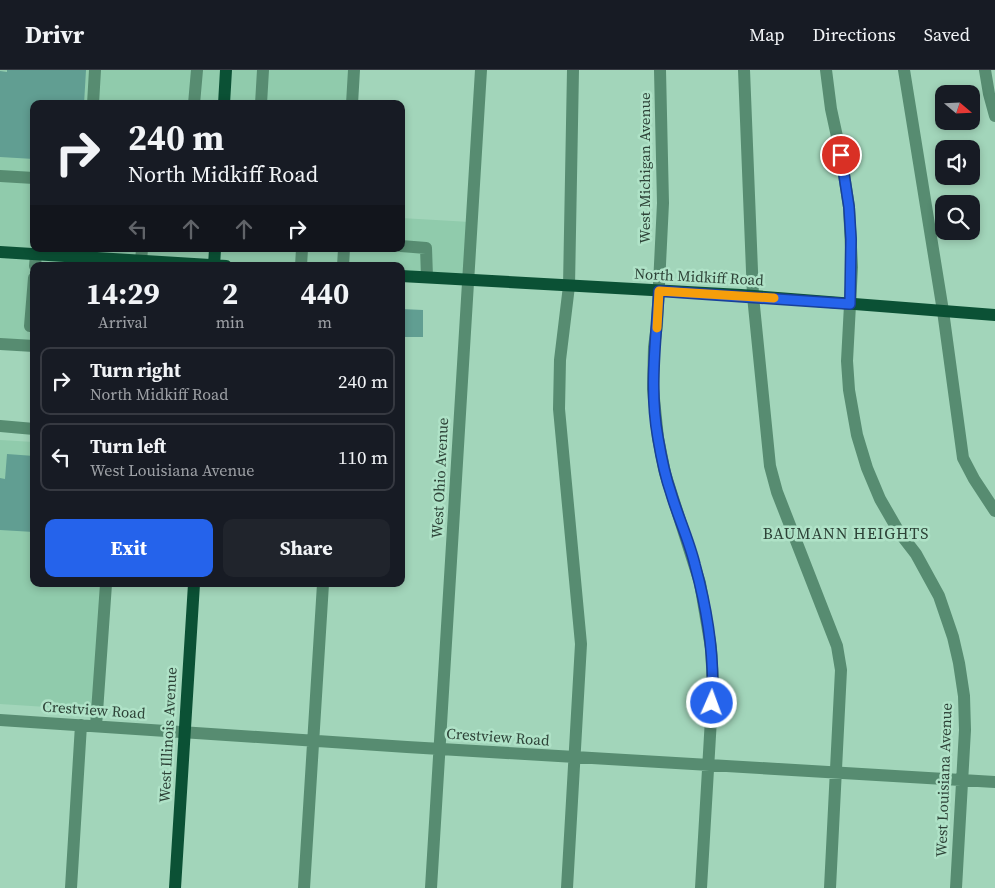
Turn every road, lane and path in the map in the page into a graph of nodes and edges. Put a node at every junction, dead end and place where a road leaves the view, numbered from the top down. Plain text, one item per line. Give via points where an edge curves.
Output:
1 (95, 70) edge
2 (196, 70) edge
3 (226, 70) edge
4 (263, 70) edge
5 (354, 70) edge
6 (480, 70) edge
7 (573, 70) edge
8 (660, 70) edge
9 (744, 70) edge
10 (826, 70) edge
11 (904, 70) edge
12 (986, 70) edge
13 (93, 100) edge
14 (194, 100) edge
15 (224, 100) edge
16 (261, 100) edge
17 (352, 100) edge
18 (995, 116) edge
19 (0, 176) edge
20 (30, 178) edge
21 (405, 246) edge
22 (0, 252) edge
23 (142, 255) edge
24 (79, 257) edge
25 (35, 260) edge
26 (104, 262) edge
27 (113, 262) edge
28 (188, 262) edge
29 (405, 276) edge
30 (427, 277) junction
31 (468, 280) junction
32 (569, 286) junction
33 (659, 291) junction
34 (753, 296) junction
35 (850, 304) junction
36 (943, 311) junction
37 (995, 315) edge
38 (0, 344) edge
39 (30, 346) edge
40 (0, 426) edge
41 (30, 429) edge
42 (995, 511) edge
43 (106, 587) edge
44 (194, 587) edge
45 (323, 587) edge
46 (0, 720) edge
47 (81, 725) junction
48 (96, 726) junction
49 (185, 732) junction
50 (313, 741) junction
51 (440, 749) junction
52 (575, 758) junction
53 (708, 766) junction
54 (836, 773) junction
55 (962, 780) junction
56 (995, 782) edge
57 (71, 888) edge
58 (175, 888) edge
59 (304, 888) edge
60 (432, 888) edge
61 (567, 888) edge
62 (701, 888) edge
63 (830, 888) edge
64 (956, 888) edge

1 - 13 street
2 - 14 street
3 - 15 main road
4 - 16 street
5 - 17 street
6 - 31 street, West Ohio Avenue
7 - 32 street
8 - 33 street, West Michigan Avenue via 664,174
9 - 34 street
10 - 35 street, West Louisiana Avenue via 849,207
11 - 36 street
12 - 18 street
19 - 20 street
21 - 30 street via 426,248
22 - 25 main road
23 - 27 main road
23 - 28 main road
24 - 25 main road
24 - 26 main road
29 - 30 main road, North Midkiff Road
30 - 31 main road, North Midkiff Road
31 - 32 main road, North Midkiff Road
31 - 51 street, West Ohio Avenue
32 - 33 main road, North Midkiff Road
32 - 52 street via 560,360 559,409 582,644
33 - 34 main road, North Midkiff Road
33 - 53 street, West Michigan Avenue via 654,347 658,438 671,495 696,566 708,620 713,685
34 - 35 main road, North Midkiff Road
34 - 54 street via 770,466 777,492 837,646 841,670
35 - 36 main road, North Midkiff Road
35 - 55 street, West Louisiana Avenue via 848,379 854,424 862,451 886,509 939,596 956,648 964,696
36 - 37 main road, North Midkiff Road
36 - 42 street via 962,458
38 - 39 street
40 - 41 street
43 - 48 street
44 - 49 main road, West Illinois Avenue
45 - 50 street
46 - 47 street, Crestview Road
47 - 48 street, Crestview Road
47 - 57 street
48 - 49 street, Crestview Road
49 - 50 street, Crestview Road
49 - 58 main road, West Illinois Avenue
50 - 51 street, Crestview Road
50 - 59 street
51 - 52 street, Crestview Road
51 - 60 street, West Ohio Avenue
52 - 53 street, Crestview Road
52 - 61 street
53 - 54 street, Crestview Road
53 - 62 street, West Michigan Avenue
54 - 55 street, Crestview Road
54 - 63 street
55 - 56 street, Crestview Road
55 - 64 street, West Louisiana Avenue

